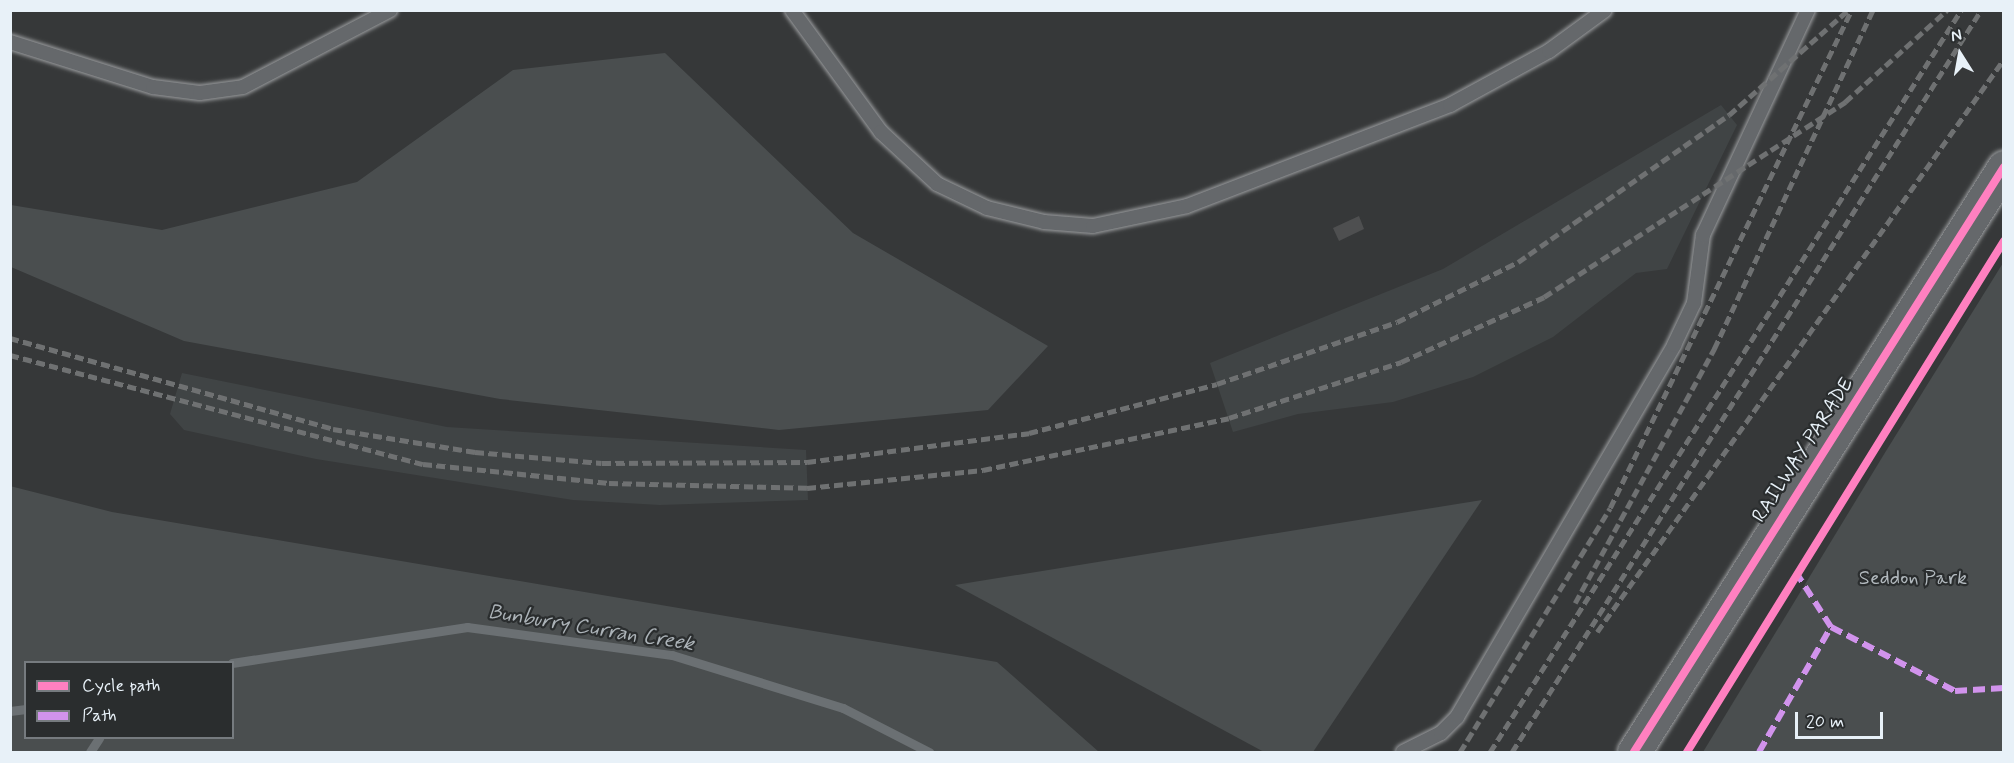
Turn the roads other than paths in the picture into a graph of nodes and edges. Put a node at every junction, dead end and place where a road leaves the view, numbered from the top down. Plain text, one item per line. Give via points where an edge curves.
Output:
1 (390, 10) edge
2 (792, 10) edge
3 (1605, 10) edge
4 (1808, 10) edge
5 (10, 42) edge
6 (2004, 167) edge
7 (1403, 753) edge
8 (1634, 753) edge

1 - 5 lane via 243,87 200,93 153,87
2 - 3 lane via 881,132 937,183 987,208 1044,222 1093,226 1187,206 1450,105 1549,51
4 - 7 lane via 1702,235 1694,303 1674,345 1457,717 1441,733
6 - 8 street, RAILWAY PARADE

